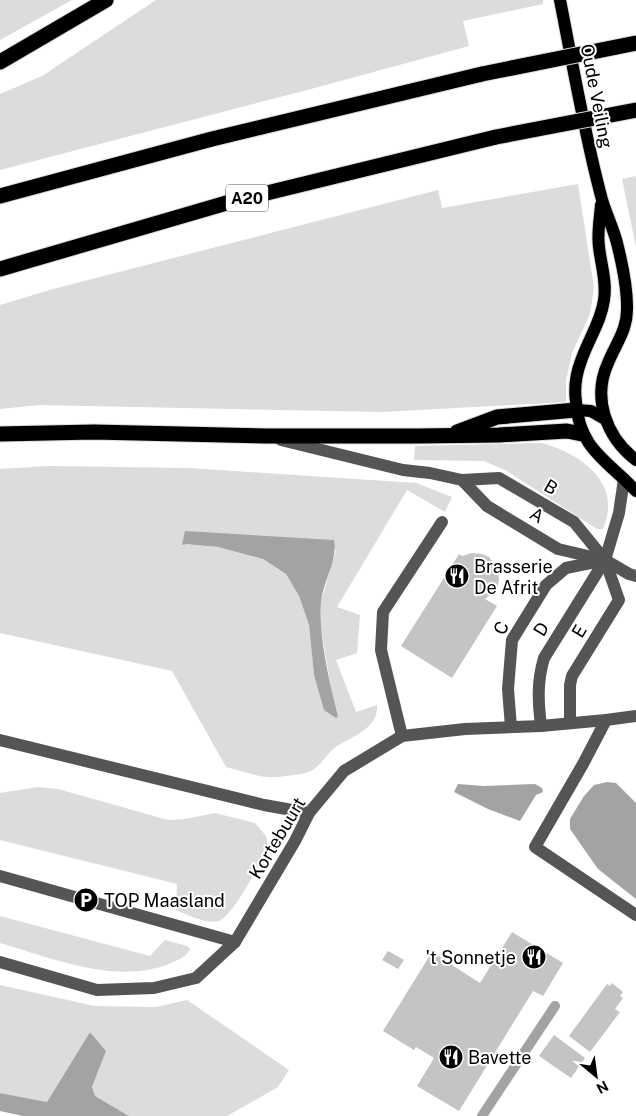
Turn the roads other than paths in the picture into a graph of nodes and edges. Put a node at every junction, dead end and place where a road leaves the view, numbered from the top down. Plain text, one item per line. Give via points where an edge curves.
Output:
1 (106, 0) edge
2 (560, 0) edge
3 (636, 43) edge
4 (0, 62) edge
5 (636, 110) edge
6 (0, 196) edge
7 (601, 198) junction
8 (0, 269) edge
9 (576, 410) junction
10 (605, 418) junction
11 (0, 434) edge
12 (582, 434) junction
13 (267, 436) junction
14 (449, 436) junction
15 (636, 460) edge
16 (624, 479) junction
17 (462, 480) junction
18 (636, 491) edge
19 (442, 522) dead end
20 (604, 560) junction
21 (636, 576) edge
22 (636, 716) edge
23 (606, 720) junction
24 (570, 722) junction
25 (511, 726) junction
26 (541, 726) junction
27 (402, 736) junction
28 (0, 740) edge
29 (309, 813) junction
30 (0, 876) edge
31 (636, 914) edge
32 (235, 942) junction
33 (0, 962) edge

1 - 4 highway
2 - 7 main road, Oude Veiling
3 - 6 highway, bridge via 482,74 212,139
5 - 8 highway, A20, bridge via 496,136 230,202
7 - 9 main road, Oude Veiling via 598,245 604,271 603,306 577,372
7 - 10 main road, Oude Veiling via 617,243 627,306 622,337 608,362 601,385
9 - 10 main road via 591,411
9 - 12 main road, Oude Veiling
9 - 14 highway via 497,417
10 - 15 main road via 620,444
11 - 13 highway via 94,432
12 - 14 highway via 567,431
12 - 16 main road
13 - 14 highway
13 - 17 street, B via 402,470
16 - 18 main road
16 - 20 street, D via 619,513
17 - 20 street, A via 487,506 558,548
17 - 20 street, B via 500,478 574,522
19 - 27 street via 383,612 381,650
20 - 21 street
20 - 24 street, E via 619,600 572,676
20 - 25 street, C via 566,568 546,586 512,640 508,689
20 - 26 street, D via 544,658 538,676
22 - 23 street, Kortebuurt
23 - 24 street, Kortebuurt
23 - 31 street via 535,847
24 - 26 street, Kortebuurt
25 - 26 street, Kortebuurt
25 - 27 street, Kortebuurt
27 - 29 street, Kortebuurt via 344,771
28 - 29 street via 264,805
29 - 32 street, Kortebuurt
30 - 32 street
32 - 33 street, Kortebuurt via 196,978 154,988 97,990

